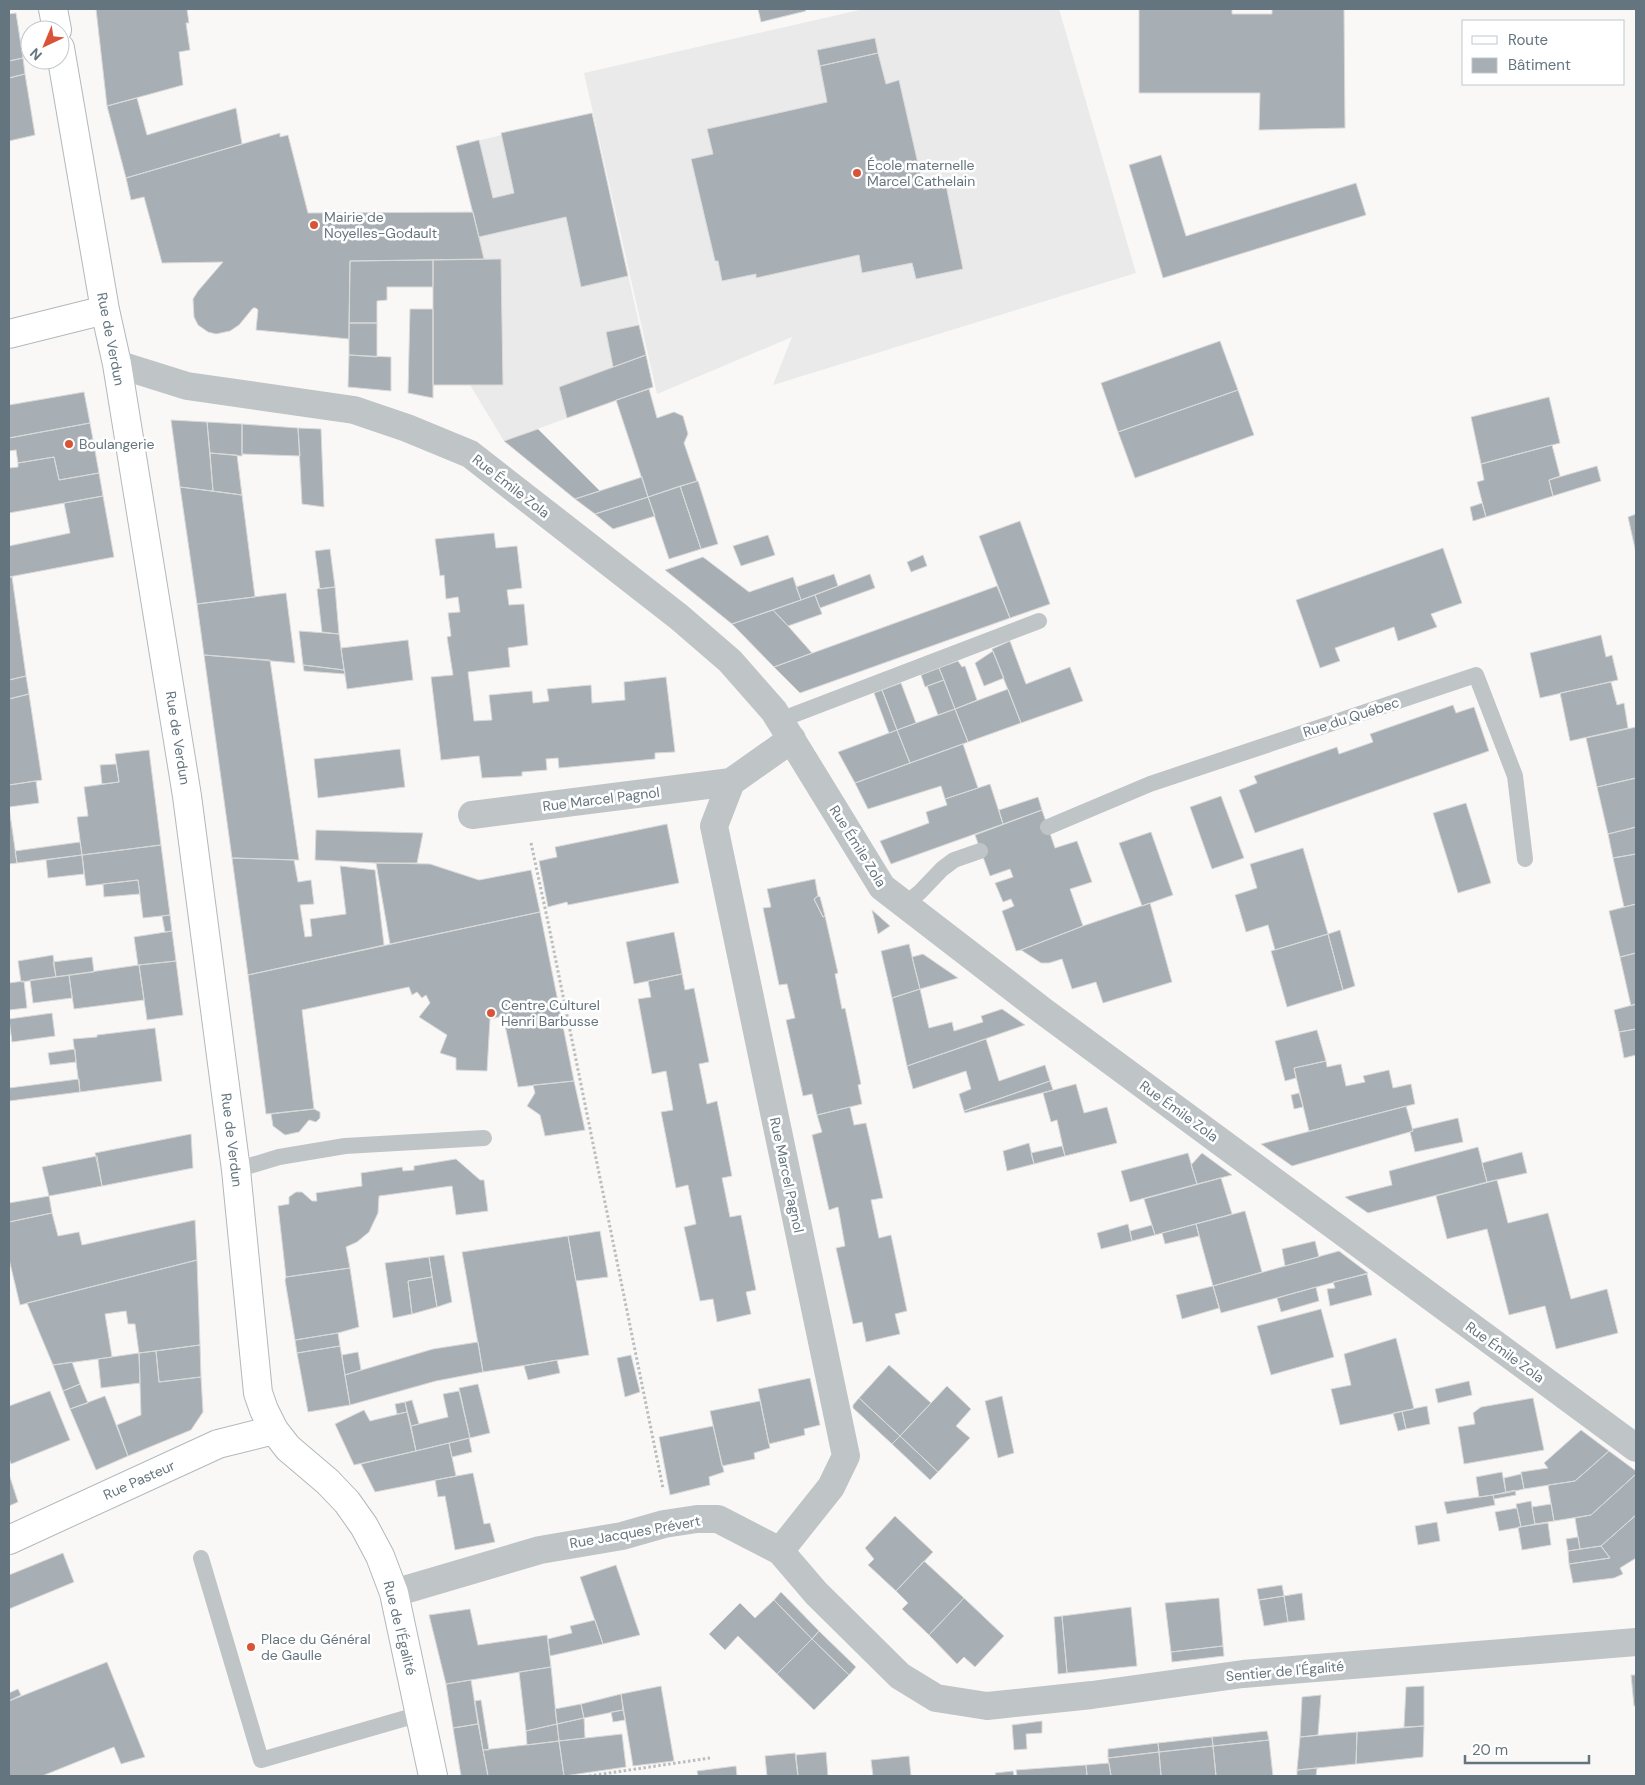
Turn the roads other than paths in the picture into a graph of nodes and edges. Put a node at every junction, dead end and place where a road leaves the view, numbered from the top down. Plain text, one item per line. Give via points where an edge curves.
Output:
1 (64, 70) edge
2 (105, 310) junction
3 (9, 334) edge
4 (117, 364) junction
5 (1039, 621) dead end
6 (786, 729) junction
7 (731, 782) junction
8 (472, 815) dead end
9 (1048, 827) dead end
10 (980, 852) dead end
11 (1525, 859) dead end
12 (904, 905) junction
13 (484, 1138) dead end
14 (236, 1170) junction
15 (274, 1430) junction
16 (1636, 1448) edge
17 (9, 1540) edge
18 (780, 1551) junction
19 (200, 1558) dead end
20 (394, 1593) junction
21 (1636, 1642) edge
22 (936, 1698) joint
23 (420, 1714) junction
24 (433, 1776) edge

1 - 2 street, Rue de Verdun
2 - 3 street
2 - 4 street, Rue de Verdun
4 - 6 street, Rue Émile Zola via 187,386 354,410 470,454 679,617 730,661 774,710
4 - 14 street, Rue de Verdun via 187,796
5 - 6 lane
6 - 7 street, Rue Marcel Pagnol
6 - 12 street, Rue Émile Zola via 882,887
7 - 8 street, Rue Marcel Pagnol
7 - 18 street, Rue Marcel Pagnol via 714,826 846,1456 831,1487
9 - 11 lane, Rue du Québec via 1150,784 1476,675 1515,776
10 - 12 lane via 954,860
12 - 16 street, Rue Émile Zola
13 - 14 lane via 345,1146 279,1157
14 - 15 street, Rue de Verdun via 258,1393
15 - 17 street, Rue Pasteur via 218,1444
15 - 20 street, Rue de l'Égalité via 288,1448 334,1488 364,1526
18 - 20 street, Rue Jacques Prévert via 718,1519 697,1519 540,1550
18 - 22 street, Rue Jacques Prévert via 816,1593 900,1676
19 - 23 lane via 261,1760
20 - 23 street, Rue de l'Égalité
21 - 22 street, Sentier de l'Égalité via 1243,1674 987,1706
23 - 24 street, Rue de l'Égalité

